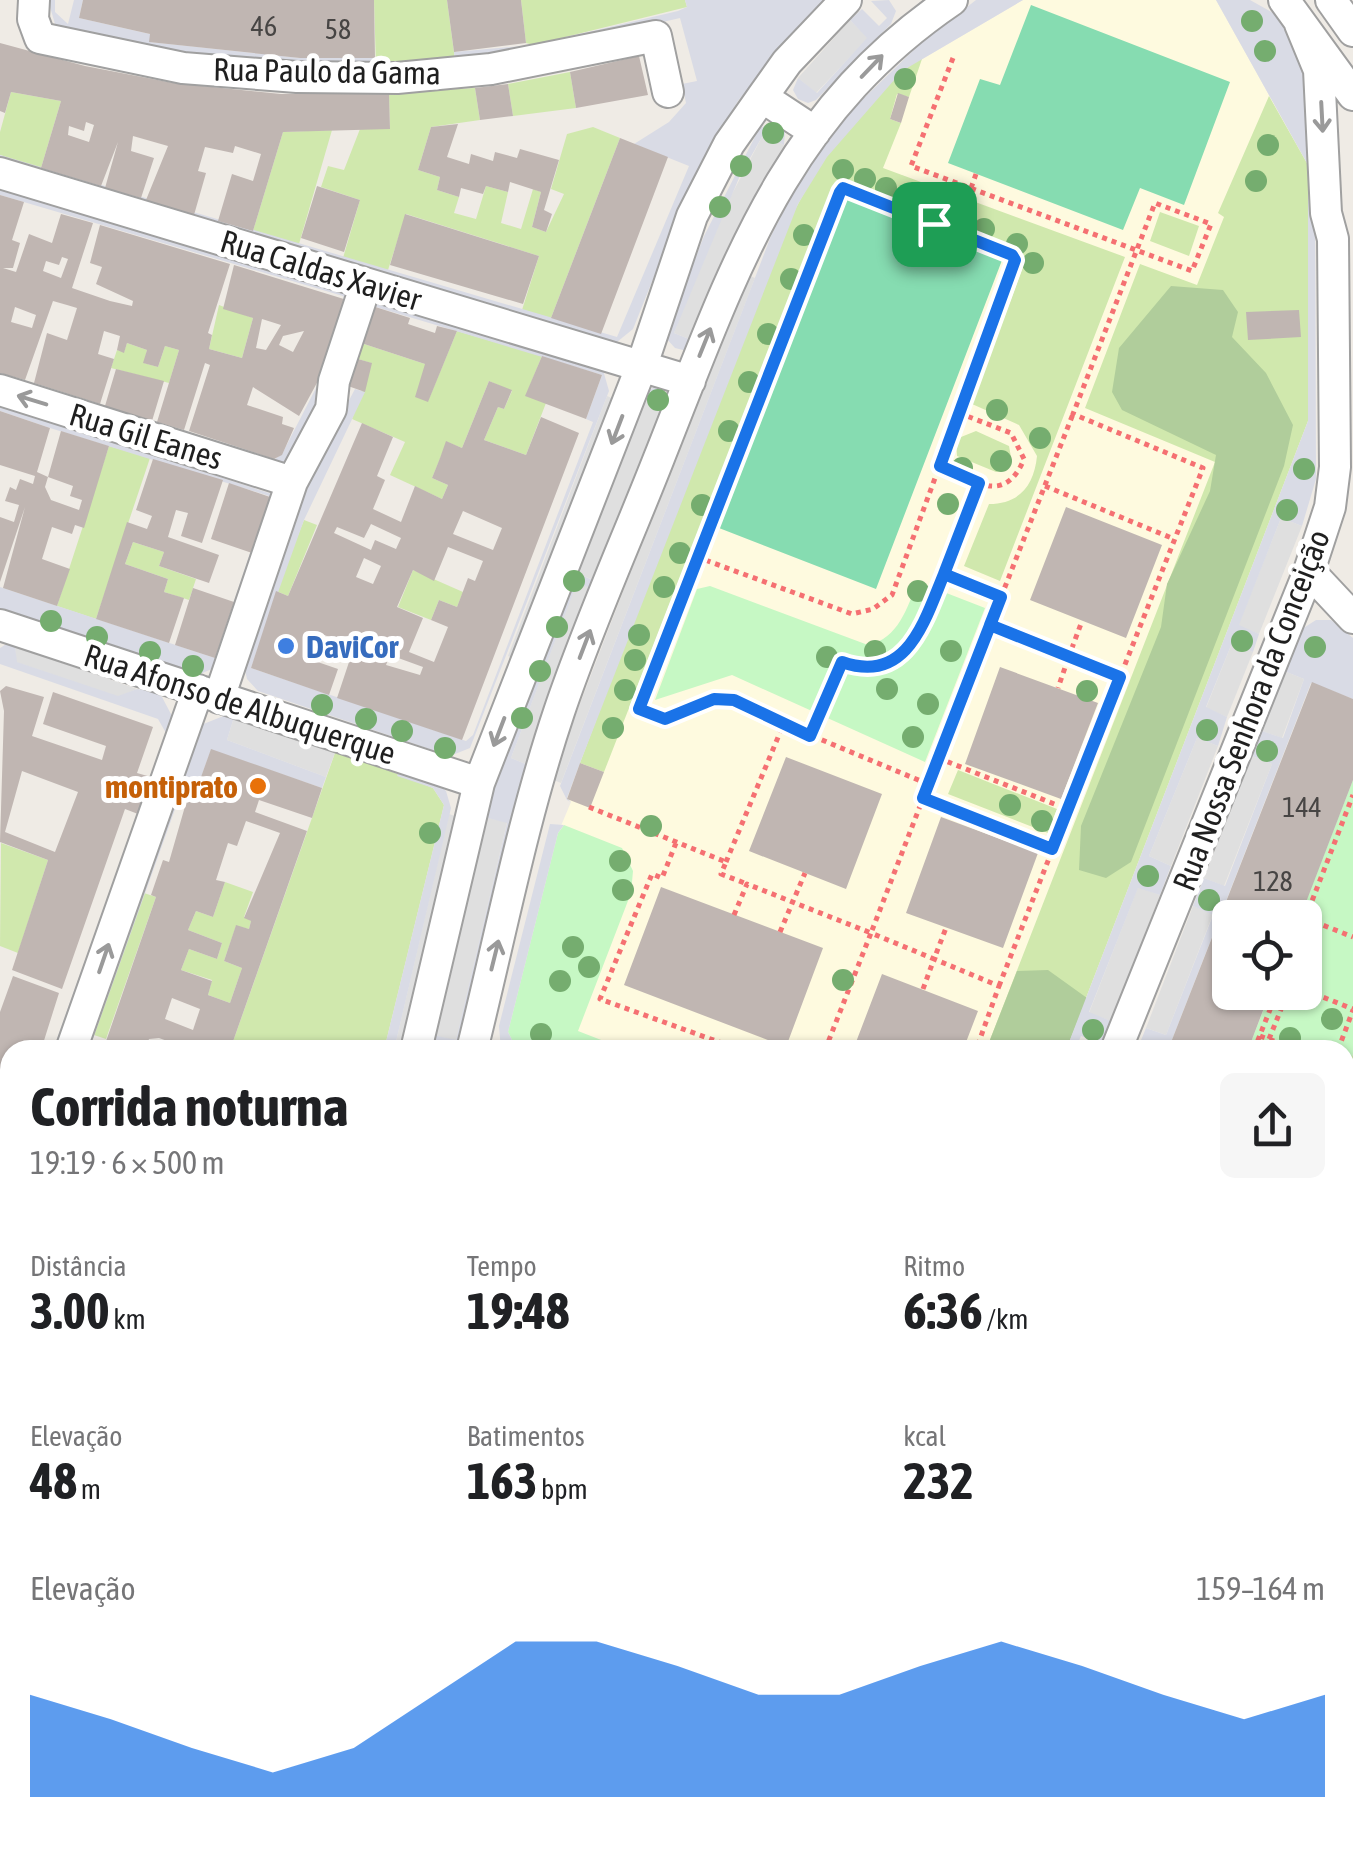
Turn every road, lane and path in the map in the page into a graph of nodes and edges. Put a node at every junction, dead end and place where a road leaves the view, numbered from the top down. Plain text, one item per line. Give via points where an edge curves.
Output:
1 (34, 0) edge
2 (846, 0) edge
3 (1331, 0) edge
4 (931, 6) edge
5 (1292, 12) edge
6 (1353, 32) edge
7 (953, 58) dead end
8 (668, 92) dead end
9 (1353, 95) edge
10 (762, 97) junction
11 (815, 132) junction
12 (0, 174) edge
13 (976, 174) dead end
14 (971, 188) junction
15 (1353, 205) edge
16 (1333, 239) junction
17 (1136, 249) junction
18 (366, 284) junction
19 (642, 365) junction
20 (1345, 370) edge
21 (690, 382) junction
22 (0, 390) edge
23 (959, 413) junction
24 (1073, 414) junction
25 (940, 466) junction
26 (292, 482) junction
27 (979, 483) junction
28 (1044, 486) junction
29 (1174, 539) junction
30 (697, 558) junction
31 (1309, 571) junction
32 (944, 574) junction
33 (1001, 597) junction
34 (1353, 618) edge
35 (1082, 621) dead end
36 (0, 625) edge
37 (990, 625) junction
38 (1070, 656) junction
39 (1120, 677) junction
40 (1058, 688) dead end
41 (209, 694) junction
42 (784, 723) junction
43 (810, 736) junction
44 (938, 758) junction
45 (479, 783) junction
46 (928, 784) junction
47 (1353, 795) edge
48 (923, 798) junction
49 (589, 807) dead end
50 (1068, 810) junction
51 (676, 843) junction
52 (1052, 849) junction
53 (726, 862) junction
54 (805, 873) dead end
55 (748, 884) junction
56 (1312, 900) edge
57 (793, 902) junction
58 (734, 915) dead end
59 (1322, 925) edge
60 (946, 928) dead end
61 (780, 932) dead end
62 (871, 933) junction
63 (1353, 938) edge
64 (934, 958) junction
65 (999, 986) junction
66 (922, 989) dead end
67 (1322, 997) edge
68 (1269, 1010) edge
69 (1281, 1010) edge
70 (1353, 1010) edge
71 (1260, 1036) junction
72 (1269, 1039) joint
73 (75, 1040) edge
74 (418, 1040) edge
75 (475, 1040) edge
76 (713, 1040) edge
77 (828, 1040) edge
78 (980, 1040) edge
79 (1120, 1040) edge
80 (1258, 1040) edge
81 (1342, 1040) edge

1 - 8 street, Rua Paulo da Gama via 40,38 183,68 297,77 397,78 491,69 656,36
2 - 10 street
3 - 6 street
11 -> 4 street
5 - 9 street
5 -> 16 street, Rua Nossa Senhora da Conceição via 1319,70
7 - 14 path via 911,166
10 - 11 street
10 - 19 street via 692,216
21 -> 11 street via 764,205
12 - 18 street, Rua Caldas Xavier
13 - 14 path
14 - 17 path
15 - 16 street
16 - 20 street, Rua Nossa Senhora da Conceição
17 - 17 path via 1154,203 1210,224 1192,271
17 - 24 path
18 - 19 street, Rua Caldas Xavier
18 - 26 street via 331,409
19 - 21 street, Rua Caldas Xavier
19 -> 45 street
20 - 31 street, Rua Nossa Senhora da Conceição via 1330,507
75 -> 21 street via 559,712
26 -> 22 street, Rua Gil Eanes
23 - 25 path
23 - 27 path via 1011,433 1024,460 1009,483
23 - 30 path via 1015,260 843,188
24 - 28 path
24 - 29 path via 1203,468
25 - 27 path
25 - 30 path via 892,595 873,608 852,614
26 - 41 street
27 - 32 path
28 - 29 path
28 - 33 path
29 - 39 path
30 - 42 path via 639,709 665,719 714,699 734,700
31 - 34 street
31 - 79 street, Rua Nossa Senhora da Conceição
32 - 33 path
32 - 43 path via 915,640 893,662 867,671 842,662
33 - 37 path
35 - 38 path
36 - 41 street, Rua Afonso de Albuquerque
37 - 38 path
37 - 44 path
38 - 39 path
38 - 40 path
39 - 50 path
41 - 45 street, Rua Afonso de Albuquerque
73 -> 41 street
42 - 43 path
42 - 53 path
43 - 46 path
44 - 46 path
44 - 50 path
45 - 74 street
46 - 48 path
47 - 56 path
48 - 52 path
48 - 62 path
49 - 51 path
50 - 52 path
51 - 53 path
51 - 76 path via 662,878 652,874 600,1000
52 - 65 path
53 - 55 path via 721,874
54 - 57 path
55 - 57 path
55 - 58 path
57 - 61 path
57 - 62 path
59 - 63 path
60 - 64 path
62 - 64 path
62 - 77 path
64 - 65 path
64 - 66 path
65 - 78 path
67 - 70 path
68 - 71 path
69 - 72 path
70 - 81 path
71 - 72 path
71 - 80 path

